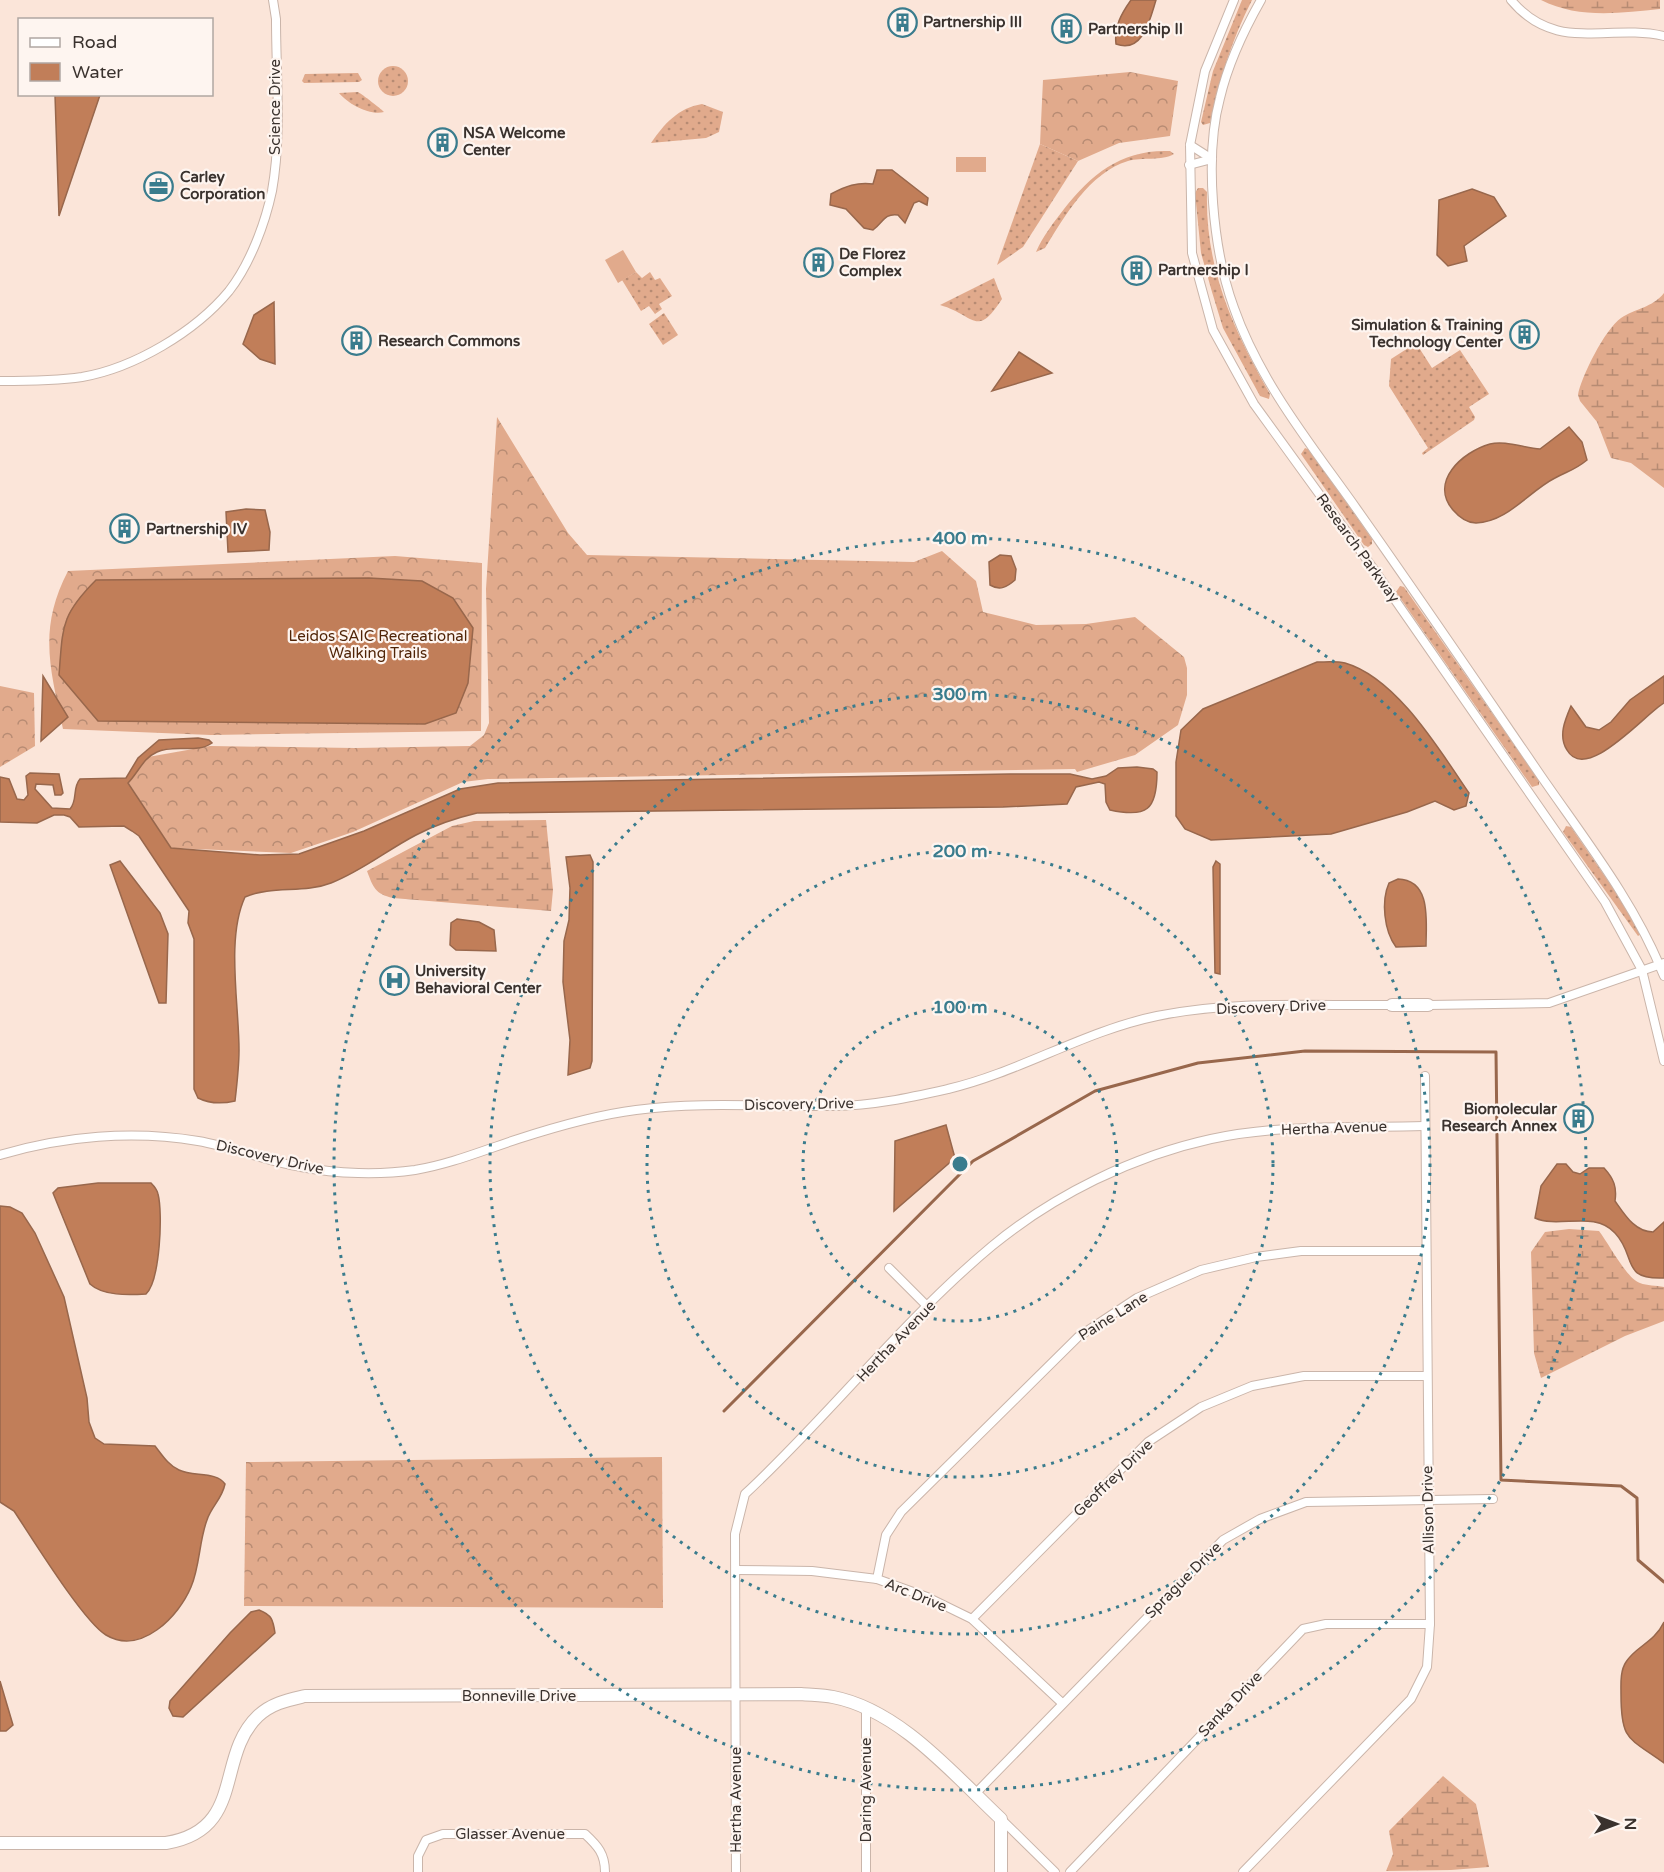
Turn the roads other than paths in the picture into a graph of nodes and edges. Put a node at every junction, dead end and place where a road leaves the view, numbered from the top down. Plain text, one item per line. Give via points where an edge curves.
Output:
1 (273, 0) edge
2 (279, 0) edge
3 (1234, 0) edge
4 (1261, 0) edge
5 (1511, 0) edge
6 (276, 19) junction
7 (1664, 36) edge
8 (1190, 145) junction
9 (1212, 159) junction
10 (1189, 165) junction
11 (0, 381) edge
12 (1662, 964) edge
13 (1642, 970) junction
14 (1664, 976) edge
15 (1392, 1005) joint
16 (1428, 1005) joint
17 (1664, 1062) edge
18 (1425, 1076) dead end
19 (1424, 1126) junction
20 (0, 1155) edge
21 (1426, 1251) junction
22 (890, 1268) dead end
23 (928, 1307) junction
24 (1427, 1376) junction
25 (1427, 1499) junction
26 (1493, 1499) dead end
27 (736, 1570) junction
28 (877, 1579) junction
29 (972, 1619) junction
30 (1430, 1624) junction
31 (736, 1695) junction
32 (1062, 1703) junction
33 (866, 1709) junction
34 (974, 1795) junction
35 (1001, 1819) junction
36 (0, 1843) edge
37 (418, 1872) edge
38 (605, 1872) edge
39 (736, 1872) edge
40 (866, 1872) edge
41 (1001, 1872) edge
42 (1055, 1872) edge
43 (1070, 1872) edge
44 (1243, 1872) edge

1 - 6 street, Science Drive
2 - 6 street, Science Drive
3 - 8 street, Research Parkway via 1205,71
4 - 9 street, Research Parkway via 1219,99
5 - 7 street via 1538,24 1562,33
6 - 11 street, Science Drive via 278,145 272,191 256,239 228,291 190,327 157,349 122,365 83,376
8 - 9 street
8 - 10 street, Research Parkway
9 - 10 street
9 - 12 street, Research Parkway via 1215,231 1233,308 1261,367 1293,420 1631,907
10 - 13 street, Research Parkway via 1192,253 1213,330 1254,404 1605,902
12 - 13 street, Discovery Drive
12 - 14 street, Research Parkway
13 - 16 street, Discovery Drive via 1549,1003
13 - 17 street, Research Parkway
15 - 16 street, Discovery Drive
15 - 20 street, Discovery Drive via 1233,1006 1156,1016 951,1088 838,1106 703,1104 633,1110 413,1170 336,1171 301,1167 194,1140 147,1137 92,1137
18 - 19 street, Allison Drive
19 - 21 street, Allison Drive
19 - 23 street, Hertha Avenue via 1262,1131 1210,1139 1137,1161 1056,1201 993,1246
21 - 24 street, Allison Drive
21 - 28 street, Paine Lane via 1301,1251 1256,1257 1201,1270 1137,1298 1078,1336 901,1512 886,1535
22 - 23 street
23 - 27 street, Hertha Avenue via 745,1494 735,1534
24 - 25 street, Allison Drive
24 - 29 street, Geoffrey Drive via 1304,1376 1252,1386 1202,1407 1148,1442
25 - 26 street, Sprague Drive
25 - 30 street, Allison Drive
25 - 32 street, Sprague Drive via 1306,1502 1251,1524 1223,1540
27 - 28 street, Arc Drive via 812,1571
27 - 31 street, Hertha Avenue
28 - 29 street, Arc Drive
29 - 32 street, Arc Drive
30 - 43 street, Sanka Drive via 1326,1624 1303,1629
30 - 44 street, Allison Drive via 1427,1667 1411,1700
31 - 33 street, Bonneville Drive via 834,1697
31 - 36 street, Bonneville Drive via 305,1696 278,1703 258,1716 240,1742 224,1800 210,1821 188,1839 166,1843
31 - 39 street, Hertha Avenue
32 - 34 street, Sprague Drive
33 - 34 street, Bonneville Drive via 928,1749
33 - 40 street, Daring Avenue
34 - 35 street, Bonneville Drive
35 - 41 street
35 - 42 street, Bonneville Drive
37 - 38 street, Glasser Avenue via 418,1856 426,1840 443,1834 585,1834 600,1848

